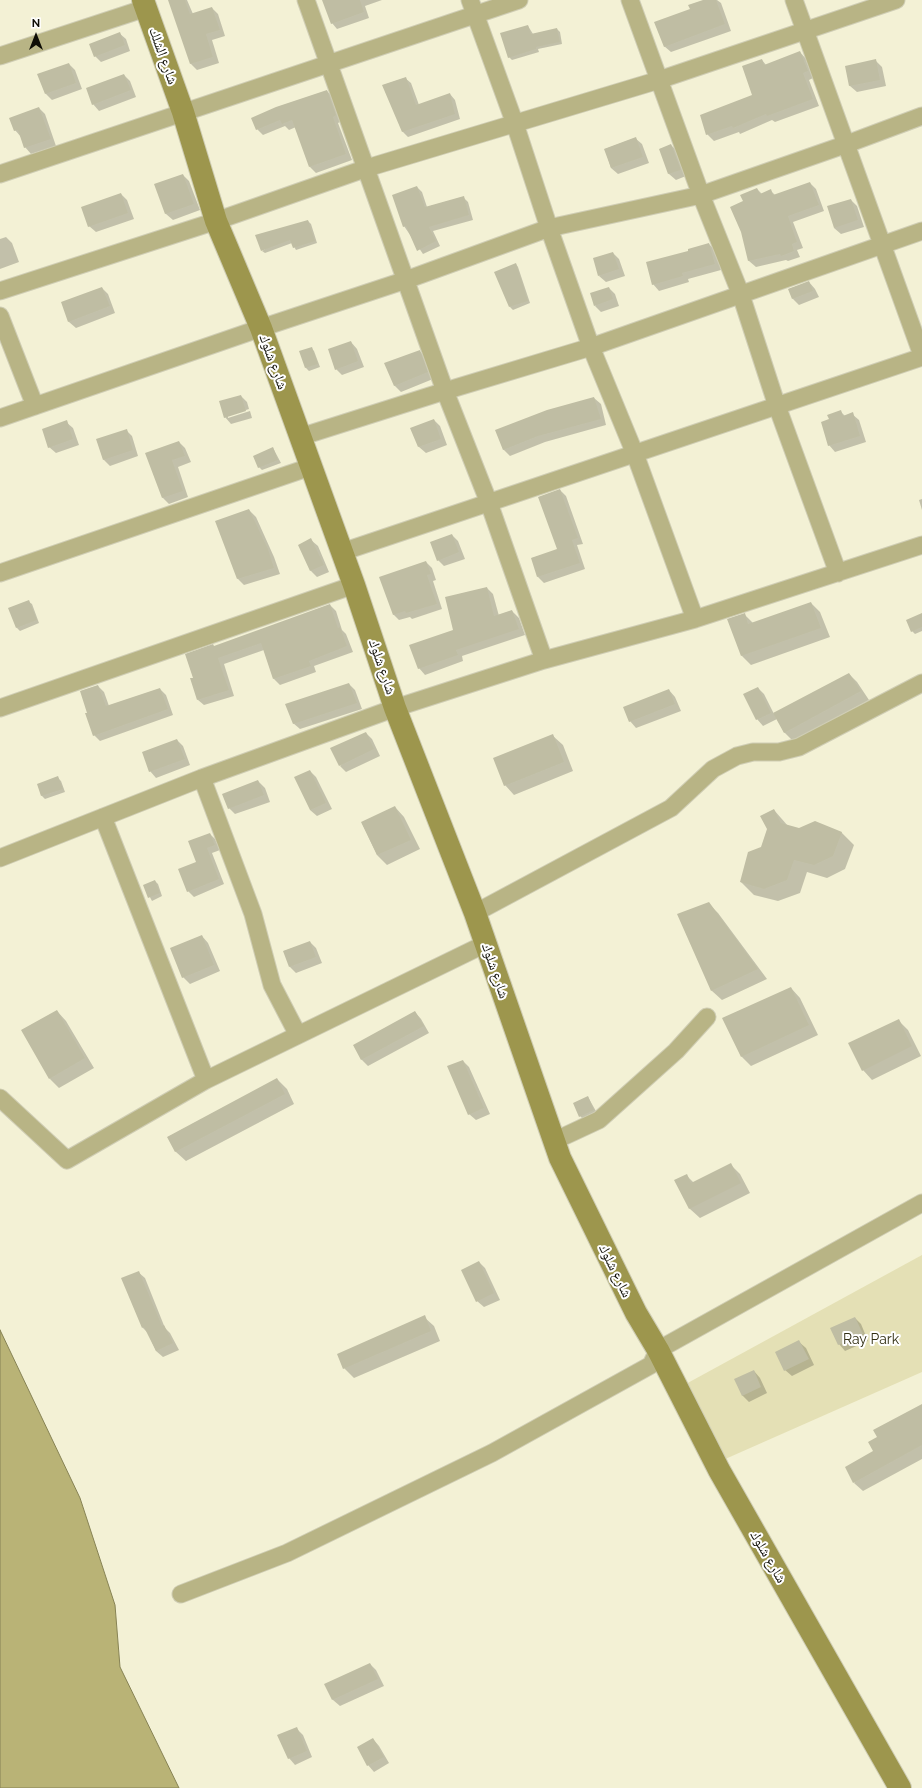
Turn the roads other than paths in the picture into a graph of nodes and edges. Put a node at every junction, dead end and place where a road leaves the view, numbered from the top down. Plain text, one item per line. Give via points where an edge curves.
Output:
1 (306, 0) edge
2 (519, 0) edge
3 (630, 0) edge
4 (794, 0) edge
5 (896, 0) edge
6 (145, 4) edge
7 (473, 8) edge
8 (806, 30) junction
9 (0, 56) edge
10 (329, 63) junction
11 (659, 80) junction
12 (183, 112) junction
13 (922, 116) edge
14 (515, 124) junction
15 (847, 144) junction
16 (367, 168) junction
17 (0, 174) edge
18 (701, 195) junction
19 (216, 221) junction
20 (549, 228) junction
21 (922, 231) edge
22 (882, 244) junction
23 (406, 280) junction
24 (0, 291) edge
25 (741, 295) junction
26 (0, 316) edge
27 (261, 328) junction
28 (591, 347) junction
29 (922, 356) edge
30 (445, 390) junction
31 (35, 406) junction
32 (777, 406) junction
33 (0, 418) edge
34 (300, 437) junction
35 (635, 454) junction
36 (310, 467) junction
37 (489, 503) junction
38 (922, 545) edge
39 (342, 552) junction
40 (0, 572) edge
41 (838, 573) junction
42 (354, 585) junction
43 (695, 619) junction
44 (544, 660) junction
45 (922, 683) edge
46 (0, 708) edge
47 (396, 708) junction
48 (202, 778) junction
49 (103, 817) junction
50 (0, 858) edge
51 (475, 913) junction
52 (485, 944) junction
53 (707, 1017) dead end
54 (298, 1035) junction
55 (206, 1080) junction
56 (0, 1098) edge
57 (554, 1141) junction
58 (922, 1203) edge
59 (658, 1350) junction
60 (181, 1594) dead end
61 (900, 1788) edge

1 - 10 street
2 - 7 street
3 - 11 street
4 - 8 street
5 - 8 street
6 - 9 street
6 - 12 street, شارع الشلك
7 - 10 street
7 - 14 street
8 - 11 street
8 - 15 street
10 - 12 street
10 - 16 street
11 - 14 street
11 - 18 street
12 - 17 street
12 - 19 street, شارع شلوك
13 - 15 street
14 - 16 street
14 - 20 street
15 - 18 street
15 - 22 street
16 - 19 street
16 - 23 street
18 - 20 street
18 - 25 street
19 - 24 street
19 - 27 street, شارع شلوك
20 - 23 street
20 - 28 street
21 - 22 street
22 - 25 street
22 - 29 street
23 - 27 street
23 - 30 street
25 - 28 street
25 - 32 street
26 - 31 street
27 - 31 street
27 - 34 street, شارع شلوك
28 - 30 street
28 - 35 street
29 - 32 street
30 - 34 street
30 - 37 street
31 - 33 street
32 - 35 street
32 - 41 street
34 - 36 street, شارع شلوك
35 - 37 street
35 - 43 street
36 - 39 street, شارع شلوك
36 - 40 street
37 - 39 street
37 - 44 street
38 - 41 street
39 - 42 street, شارع شلوك
41 - 43 street
42 - 46 street
42 - 47 street, شارع شلوك
43 - 44 street
44 - 47 street
45 - 51 street via 799,747 779,752 753,752 737,756 713,768 671,808
47 - 48 street
47 - 51 street, شارع شلوك
48 - 49 street
48 - 54 street via 253,914 272,985
49 - 50 street
49 - 55 street
51 - 52 street, شارع شلوك
52 - 54 street
52 - 57 street, شارع شلوك
53 - 57 street via 676,1051 599,1120
54 - 55 street
55 - 56 street via 66,1160
57 - 59 street, شارع شلوك via 636,1313
58 - 59 street
59 - 60 street via 651,1365 492,1453 287,1553
59 - 61 street, شارع شلوك via 719,1470

